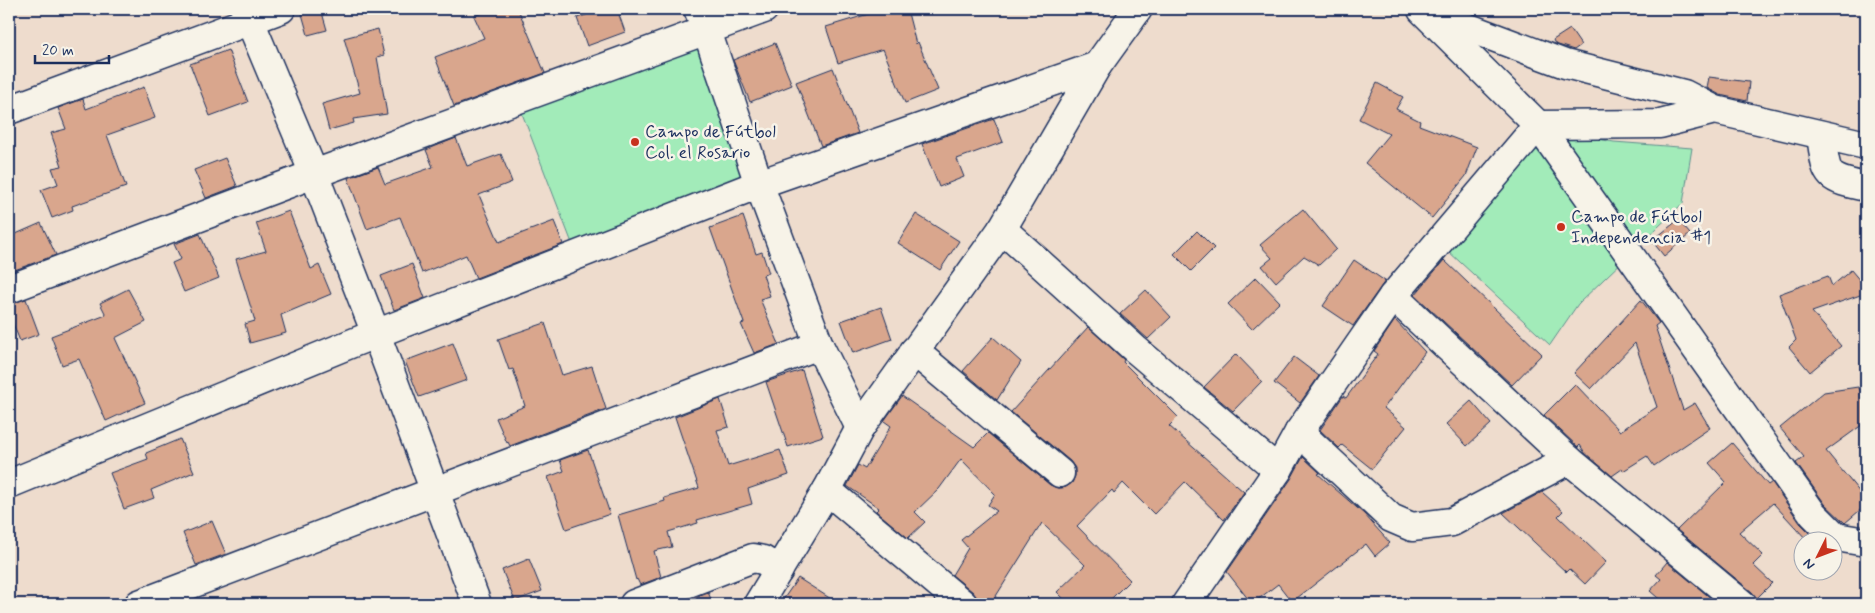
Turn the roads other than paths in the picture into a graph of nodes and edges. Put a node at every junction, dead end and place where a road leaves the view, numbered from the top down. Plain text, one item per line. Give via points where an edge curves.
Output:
1 (281, 9) edge
2 (764, 9) edge
3 (1138, 9) edge
4 (1420, 10) edge
5 (247, 15) edge
6 (702, 20) edge
7 (1097, 66) junction
8 (9, 110) edge
9 (1715, 110) junction
10 (1538, 125) junction
11 (1822, 135) junction
12 (1866, 145) edge
13 (314, 174) junction
14 (759, 184) junction
15 (1866, 187) edge
16 (1002, 229) junction
17 (9, 289) edge
18 (1393, 296) junction
19 (376, 334) junction
20 (818, 345) junction
21 (914, 352) junction
22 (860, 428) junction
23 (1299, 432) junction
24 (1569, 460) junction
25 (1278, 470) junction
26 (1060, 473) dead end
27 (9, 484) edge
28 (827, 490) junction
29 (435, 491) junction
30 (1866, 542) edge
31 (779, 570) junction
32 (139, 604) edge
33 (477, 604) edge
34 (634, 604) edge
35 (758, 604) edge
36 (964, 604) edge
37 (1186, 604) edge
38 (1742, 604) edge

1 - 5 street
2 - 6 street
3 - 7 street
4 - 9 street via 1565,64 1684,94
4 - 10 street
5 - 8 street
5 - 13 street
6 - 13 street
6 - 14 street
7 - 14 street
7 - 16 street
9 - 10 street via 1660,124
9 - 11 street
10 - 18 street
10 - 30 street via 1813,514 1836,537
11 - 12 street
11 - 15 street via 1826,169 1844,182
13 - 17 street
13 - 19 street
14 - 19 street
14 - 20 street
16 - 21 street
16 - 25 street via 1135,349
18 - 23 street
18 - 24 street
19 - 27 street
19 - 29 street
20 - 22 street
20 - 29 street
21 - 22 street
21 - 26 street
22 - 28 street
23 - 24 street via 1390,518 1412,527 1452,522
23 - 25 street
24 - 38 street
25 - 37 street
28 - 31 street
28 - 36 street
29 - 32 street
29 - 33 street
31 - 34 street via 753,558
31 - 35 street

